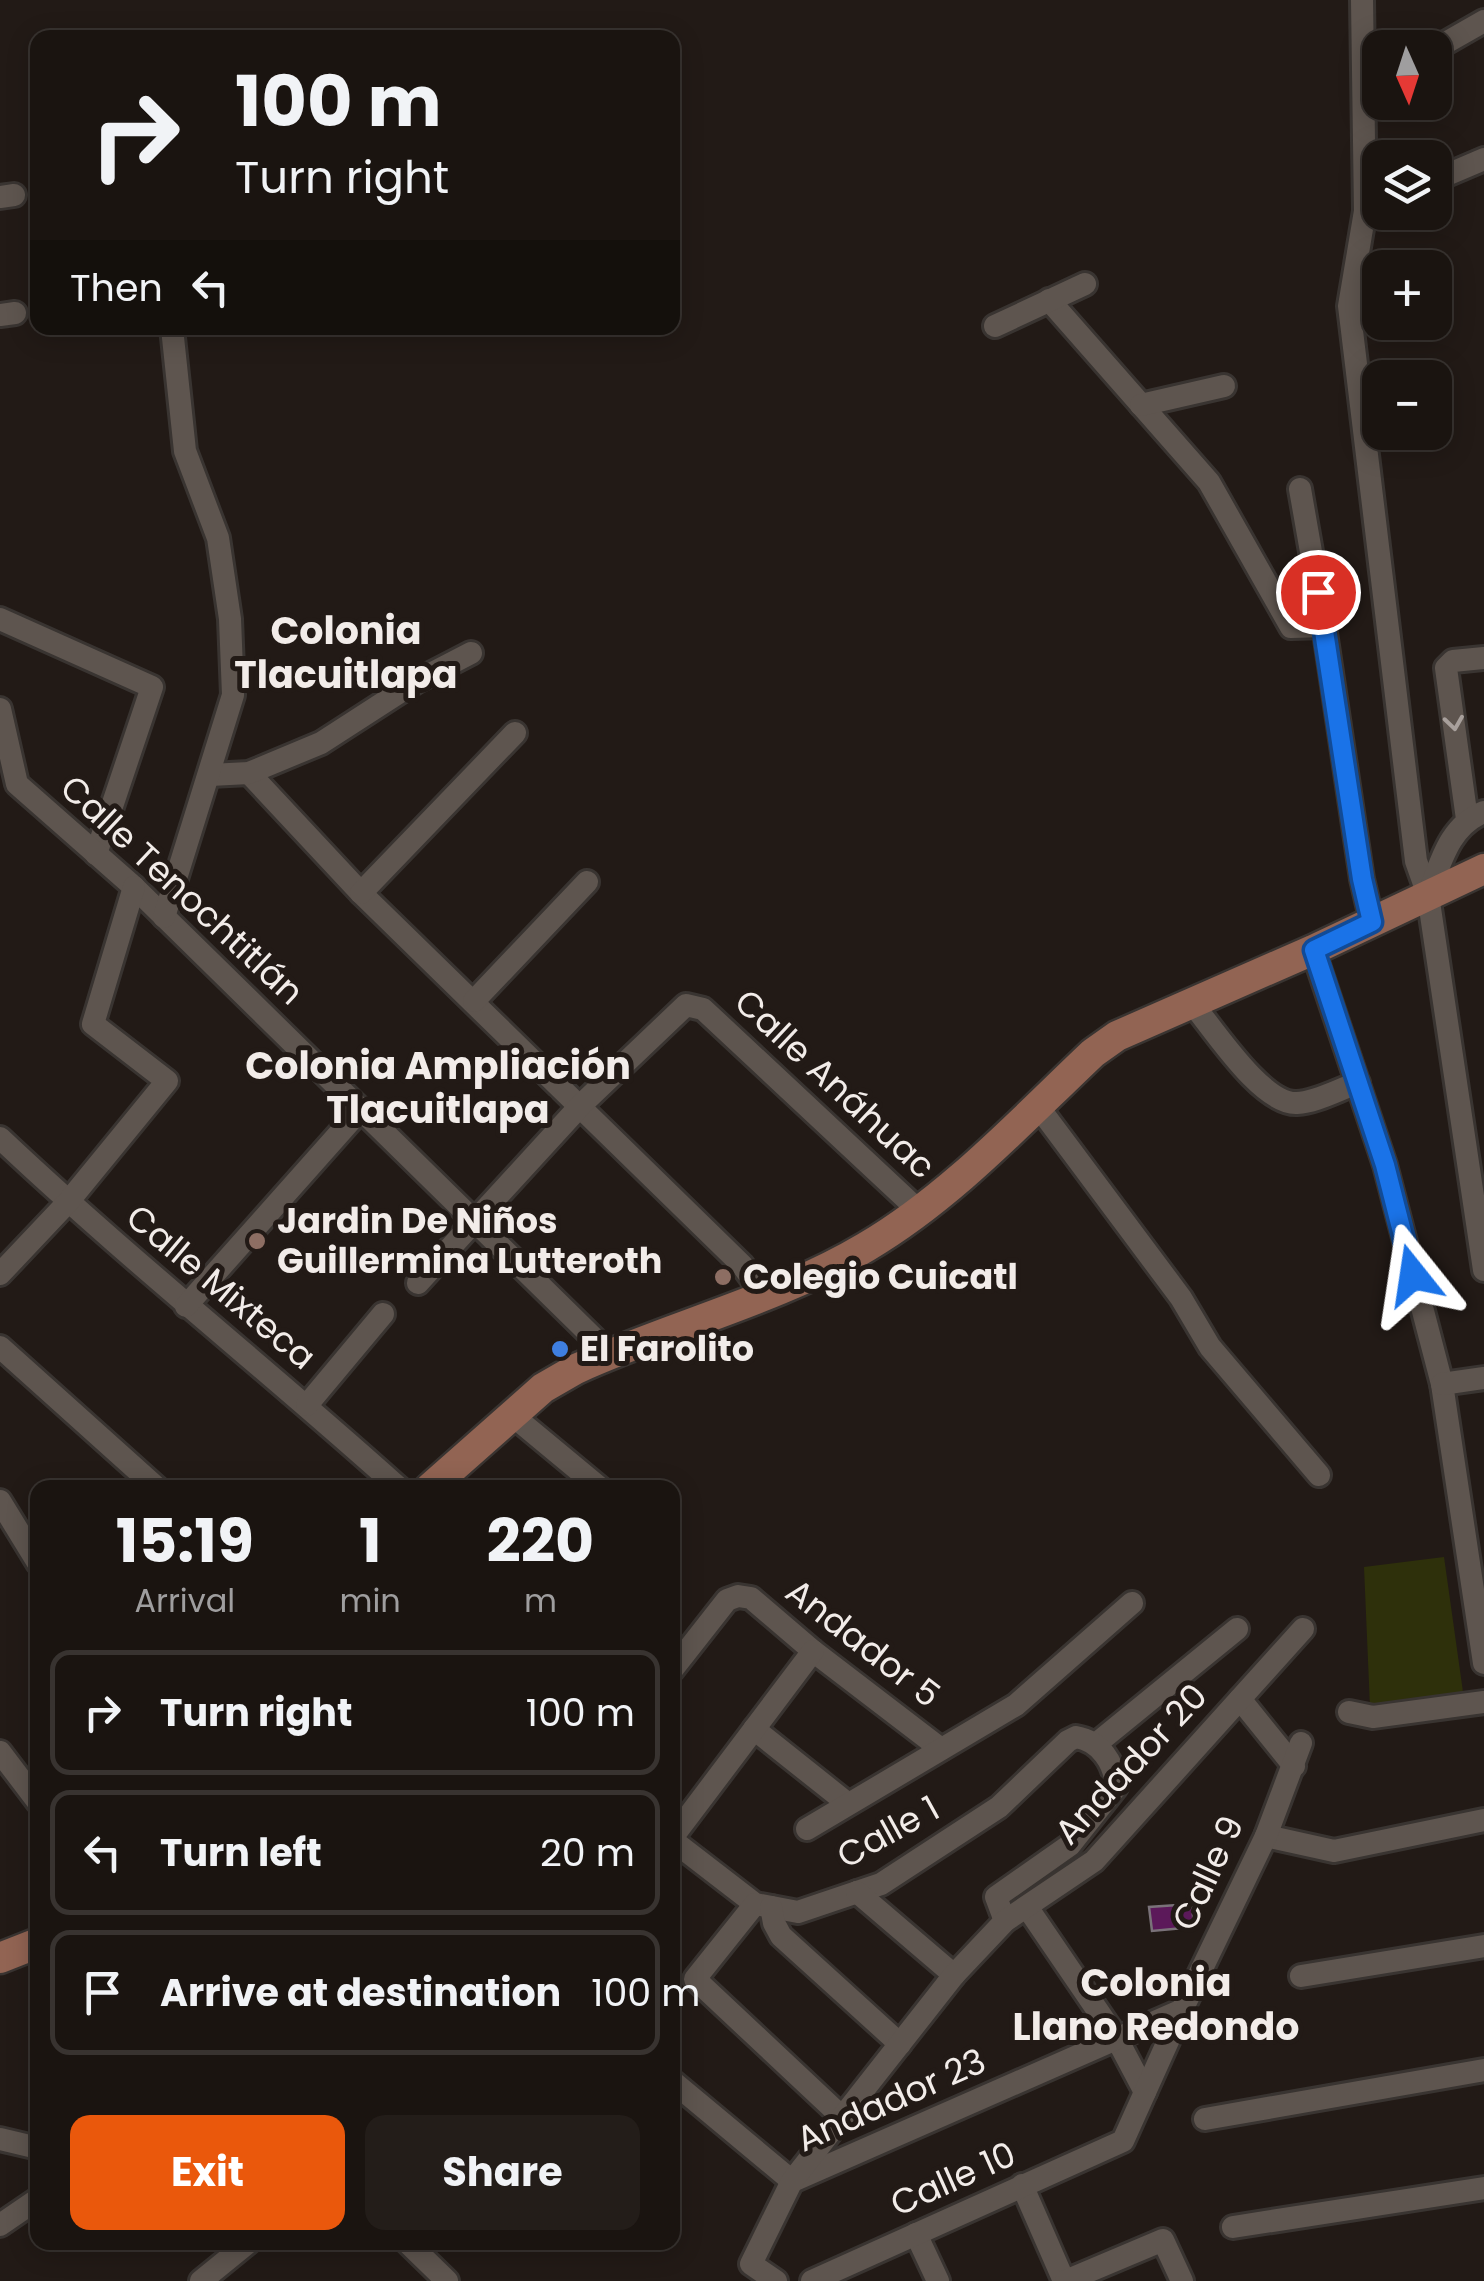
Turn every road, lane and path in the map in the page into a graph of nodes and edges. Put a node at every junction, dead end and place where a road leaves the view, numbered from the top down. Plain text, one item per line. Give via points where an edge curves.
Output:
1 (1362, 0) edge
2 (1484, 21) edge
3 (1366, 30) edge
4 (1452, 39) edge
5 (1484, 160) edge
6 (1452, 173) edge
7 (1367, 230) edge
8 (1085, 284) dead end
9 (1049, 300) junction
10 (995, 326) dead end
11 (173, 335) edge
12 (1224, 386) dead end
13 (1141, 405) junction
14 (1300, 489) dead end
15 (0, 619) edge
16 (1324, 626) junction
17 (471, 652) dead end
18 (1484, 658) edge
19 (0, 709) edge
20 (515, 734) dead end
21 (248, 773) junction
22 (210, 775) junction
23 (1476, 816) edge
24 (96, 854) junction
25 (1484, 869) edge
26 (587, 882) dead end
27 (134, 887) junction
28 (361, 893) junction
29 (1428, 895) junction
30 (164, 917) junction
31 (1372, 922) junction
32 (1314, 950) junction
33 (474, 1001) junction
34 (1191, 1002) junction
35 (1358, 1083) junction
36 (581, 1105) junction
37 (1037, 1105) junction
38 (361, 1108) junction
39 (0, 1138) edge
40 (68, 1202) junction
41 (918, 1210) junction
42 (473, 1222) junction
43 (1484, 1270) edge
44 (0, 1274) edge
45 (418, 1283) dead end
46 (763, 1294) junction
47 (186, 1306) junction
48 (383, 1314) dead end
49 (0, 1347) edge
50 (610, 1354) junction
51 (1484, 1378) edge
52 (1442, 1384) junction
53 (307, 1405) junction
54 (512, 1415) junction
55 (1319, 1476) dead end
56 (149, 1480) edge
57 (390, 1480) edge
58 (439, 1480) edge
59 (590, 1480) edge
60 (0, 1501) edge
61 (30, 1551) edge
62 (1132, 1603) dead end
63 (1237, 1629) dead end
64 (1302, 1629) dead end
65 (813, 1650) junction
66 (680, 1660) edge
67 (1484, 1663) edge
68 (1240, 1699) junction
69 (1484, 1702) edge
70 (1349, 1712) dead end
71 (754, 1729) junction
72 (1096, 1744) junction
73 (942, 1749) junction
74 (0, 1752) edge
75 (30, 1791) edge
76 (847, 1803) junction
77 (1484, 1820) edge
78 (680, 1828) edge
79 (807, 1829) dead end
80 (1266, 1836) junction
81 (680, 1845) edge
82 (857, 1892) junction
83 (763, 1905) junction
84 (1026, 1908) junction
85 (1006, 1922) junction
86 (30, 1946) edge
87 (1484, 1946) edge
88 (0, 1958) edge
89 (954, 1975) junction
90 (1301, 1976) dead end
91 (1182, 2010) junction
92 (1117, 2039) junction
93 (900, 2044) junction
94 (1484, 2070) edge
95 (680, 2088) edge
96 (1146, 2092) junction
97 (842, 2118) junction
98 (1205, 2119) dead end
99 (0, 2139) edge
100 (1124, 2141) joint
101 (30, 2146) edge
102 (792, 2181) junction
103 (1022, 2186) junction
104 (1484, 2188) edge
105 (30, 2204) edge
106 (0, 2224) edge
107 (1233, 2227) dead end
108 (916, 2234) junction
109 (239, 2250) edge
110 (415, 2250) edge
111 (200, 2281) edge
112 (447, 2281) edge
113 (776, 2281) edge
114 (812, 2281) edge
115 (938, 2281) edge
116 (1065, 2281) edge
117 (1182, 2281) edge

1 - 3 street
2 - 4 street
5 - 6 street
7 - 29 street via 1349,306 1416,862
8 - 9 street
9 - 10 street
9 - 13 street
11 - 22 street via 184,451 218,538 230,619 233,694
12 - 13 street
13 - 16 street via 1209,482 1292,626
14 - 16 street
15 - 24 street via 152,687
16 - 31 street
17 - 21 street via 321,743
18 -> 23 street via 1453,660 1446,668
19 - 24 street, Calle Tenochtitlán via 18,784
20 - 28 street
21 - 22 street
21 - 28 street
22 - 30 street
23 - 29 street via 1450,840
24 - 27 street, Calle Tenochtitlán
25 - 29 main road
26 - 33 street
27 - 30 street, Calle Tenochtitlán
27 - 40 street via 93,1024 167,1081
28 - 33 street
29 - 31 main road
29 - 43 street
30 - 38 street, Calle Tenochtitlán
31 - 32 main road
32 - 34 main road
32 - 35 street
33 - 36 street
34 - 35 street via 1280,1100 1297,1103
34 - 37 main road via 1105,1044
35 - 52 street
36 - 41 street, Calle Anáhuac via 678,1010 703,1009
36 - 42 street
36 - 46 street
37 - 41 main road
37 - 55 street via 1210,1346
38 - 42 street, Calle Tenochtitlán
38 - 47 street
39 - 40 street, Calle Mixteca
40 - 44 street
40 - 47 street, Calle Mixteca
41 - 46 main road via 864,1248
42 - 45 street
42 - 50 street, Calle Tenochtitlán
46 - 50 main road
47 - 53 street, Calle Mixteca
48 - 53 street
49 - 56 street
50 - 54 main road via 543,1388
51 - 52 street
52 - 67 street
53 - 57 street, Calle Mixteca
54 - 58 main road
54 - 59 street
60 - 61 street
62 - 73 street via 1016,1705
63 - 72 street
64 - 68 street, Andador 20
65 - 66 street, Andador 5 via 751,1598 738,1596 727,1600
65 - 71 street
65 - 73 street, Andador 5
68 - 80 street, Calle 9 via 1298,1754
68 - 84 street, Andador 20 via 1094,1862
69 - 70 street via 1373,1717
71 - 76 street
71 - 78 street
72 - 82 street, Calle 1 via 1068,1741 1000,1807 881,1884
72 - 85 street via 1111,1764 1116,1787 1070,1845 996,1897
73 - 76 street
74 - 75 street
76 - 79 street
77 - 80 street via 1334,1850
80 - 91 street, Calle 9
81 - 83 street
82 - 83 street, Calle 1 via 798,1912
82 - 89 street
83 - 93 street via 781,1936
83 - 97 street via 695,1979
84 - 85 street, Andador 20
84 - 92 street
85 - 89 street, Andador 20
86 - 88 main road
87 - 90 street
89 - 93 street, Andador 20
91 - 92 street, Andador 23
91 - 96 street, Calle 9
92 - 96 street
92 - 102 street, Andador 23
93 - 97 street, Andador 20
94 - 98 street
95 - 102 street
96 - 100 street, Calle 9
97 - 102 street, Andador 20
99 - 101 street
100 - 103 street, Calle 10
102 - 113 street, Andador 20 via 752,2264
103 - 108 street, Calle 10
103 - 116 street
104 - 107 street
105 - 106 street
108 - 114 street, Calle 10
108 - 115 street
109 - 111 street
110 - 112 street
116 - 117 street via 1164,2240

